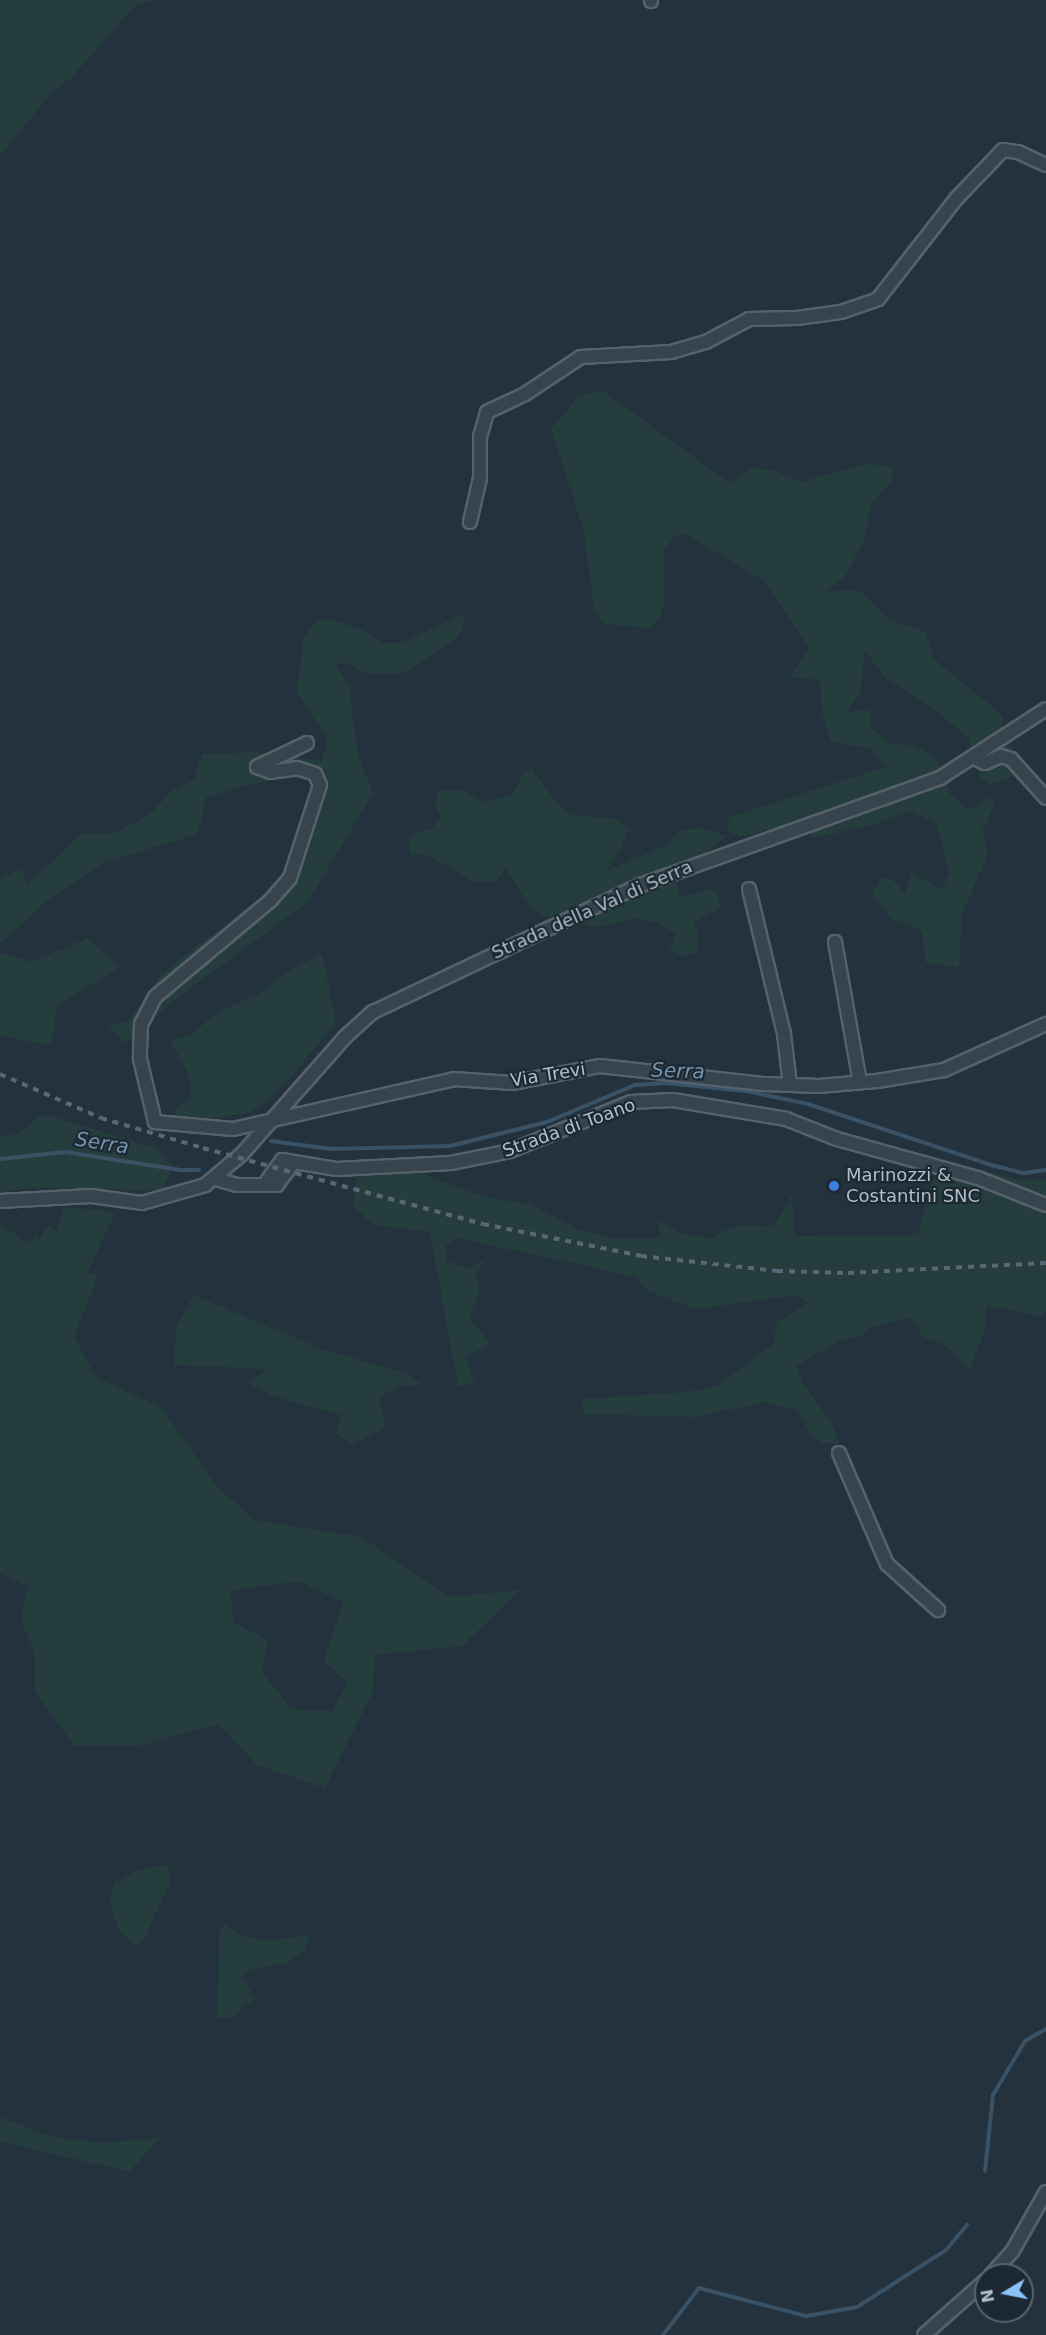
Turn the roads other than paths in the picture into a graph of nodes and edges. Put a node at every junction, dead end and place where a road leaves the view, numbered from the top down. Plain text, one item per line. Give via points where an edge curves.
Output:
1 (1046, 165) edge
2 (470, 522) dead end
3 (1046, 709) edge
4 (307, 743) dead end
5 (972, 757) junction
6 (1046, 798) edge
7 (749, 889) dead end
8 (835, 942) dead end
9 (1046, 1024) edge
10 (860, 1083) junction
11 (790, 1085) junction
12 (273, 1122) junction
13 (216, 1179) junction
14 (0, 1201) edge
15 (1046, 1205) edge
16 (838, 1453) dead end
17 (938, 1610) dead end
18 (1046, 2192) edge
19 (1002, 2263) edge
20 (974, 2291) edge
21 (924, 2335) edge

1 - 2 street via 1018,152 1003,150 956,199 878,299 830,313 748,319 706,342 671,352 581,357 525,394 487,412 480,437 480,478
3 - 5 street, Strada della Val di Serra
4 - 12 street via 257,767 270,772 297,768 315,774 320,785 290,878 272,900 155,997 141,1024 140,1059 155,1122 233,1129
5 - 6 street via 985,763 1001,756 1011,759
5 - 12 street, Strada della Val di Serra via 940,778 641,885 373,1012 345,1037
7 - 11 street via 784,1034
8 - 10 street
9 - 10 street, Via Trevi via 944,1070
10 - 11 street, Via Trevi
11 - 12 street, Via Trevi via 600,1066 512,1083 454,1079
12 - 13 street, Strada della Val di Serra
13 - 14 street, Strada della Val di Serra via 142,1203 91,1196
13 - 15 street, Strada di Toano via 237,1185 282,1182 293,1163 337,1169 451,1163 510,1151 632,1102 674,1100 786,1119 837,1139 978,1178
16 - 17 street via 887,1564
18 - 19 street
20 - 21 street

